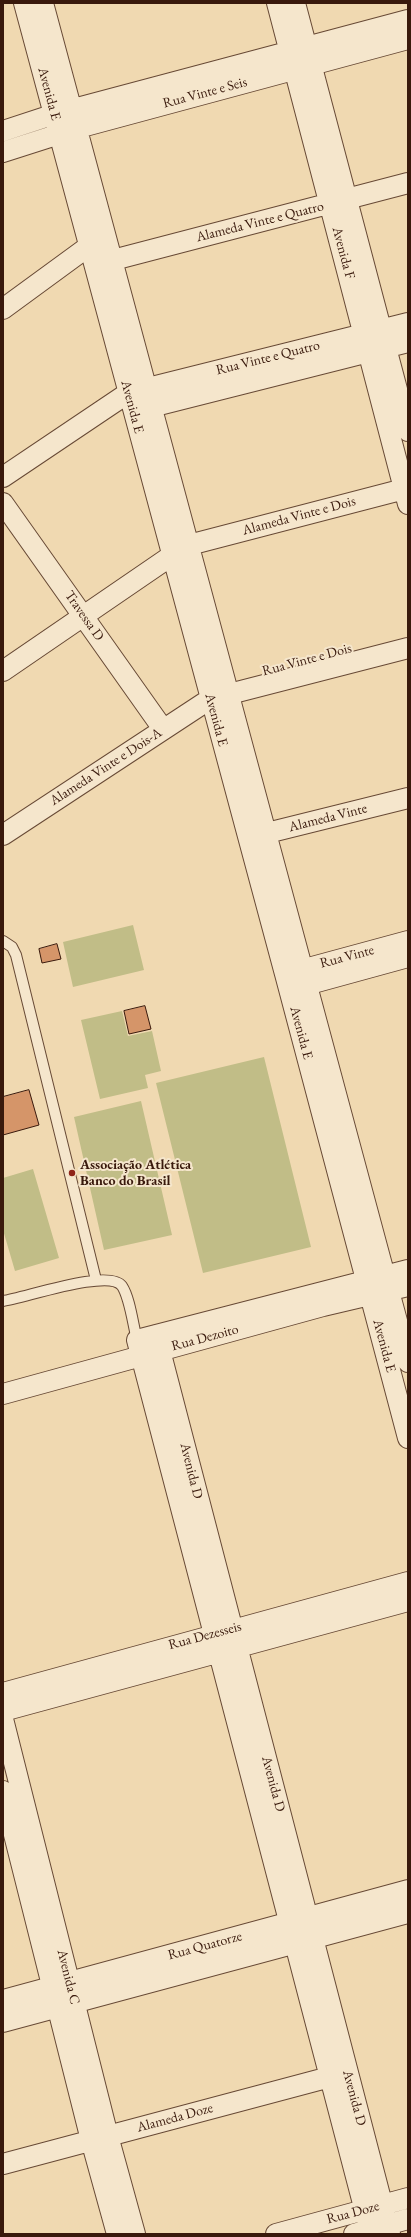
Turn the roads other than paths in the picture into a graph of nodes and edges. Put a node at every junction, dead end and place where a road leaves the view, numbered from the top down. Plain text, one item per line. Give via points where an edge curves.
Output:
1 (24, 3) edge
2 (43, 3) edge
3 (277, 3) edge
4 (295, 3) edge
5 (408, 20) edge
6 (408, 39) edge
7 (300, 58) junction
8 (64, 111) junction
9 (3, 131) edge
10 (69, 131) junction
11 (3, 152) edge
12 (408, 183) edge
13 (338, 201) junction
14 (89, 246) junction
15 (113, 260) junction
16 (3, 309) edge
17 (408, 323) edge
18 (375, 341) junction
19 (408, 342) edge
20 (140, 400) junction
21 (408, 431) edge
22 (3, 477) edge
23 (407, 493) edge
24 (3, 503) edge
25 (190, 545) junction
26 (171, 556) junction
27 (84, 616) junction
28 (408, 634) edge
29 (408, 648) edge
30 (3, 671) edge
31 (228, 688) junction
32 (209, 693) junction
33 (164, 729) junction
34 (408, 798) edge
35 (3, 835) edge
36 (257, 836) junction
37 (3, 941) edge
38 (408, 941) edge
39 (408, 957) edge
40 (296, 979) junction
41 (408, 1270) edge
42 (96, 1280) junction
43 (394, 1284) edge
44 (368, 1288) junction
45 (3, 1301) edge
46 (137, 1339) junction
47 (158, 1343) junction
48 (408, 1362) edge
49 (3, 1394) edge
50 (408, 1438) edge
51 (408, 1582) edge
52 (408, 1601) edge
53 (225, 1640) junction
54 (3, 1693) edge
55 (3, 1711) edge
56 (3, 1719) edge
57 (3, 1791) edge
58 (19, 1854) edge
59 (408, 1891) edge
60 (408, 1912) edge
61 (302, 1930) junction
62 (63, 1995) junction
63 (3, 2001) edge
64 (3, 2021) edge
65 (338, 2075) junction
66 (100, 2138) junction
67 (3, 2164) edge
68 (408, 2198) edge
69 (374, 2207) junction
70 (408, 2219) edge
71 (374, 2231) edge
72 (117, 2234) edge
73 (135, 2234) edge
74 (276, 2234) edge

1 - 8 street, Avenida E
2 - 8 street, Avenida E
3 - 7 street, Avenida F
4 - 7 street, Avenida F
5 - 7 street, Rua Vinte e Seis
6 - 7 street, Rua Vinte e Seis
7 - 8 street, Rua Vinte e Seis
7 - 10 street, Rua Vinte e Seis
7 - 13 street, Avenida F
8 - 9 street, Rua Vinte e Seis
8 - 10 street, Avenida E
10 - 11 street, Rua Vinte e Seis
10 - 14 street, Avenida E
10 - 15 street, Avenida E
12 - 13 street, Alameda Vinte e Quatro
13 - 15 street, Alameda Vinte e Quatro
13 - 18 street, Avenida F
14 - 16 street
14 - 20 street, Avenida E
15 - 20 street, Avenida E
17 - 18 street, Rua Vinte e Quatro
18 - 19 street, Rua Vinte e Quatro
18 - 20 street, Rua Vinte e Quatro
18 - 21 street, Avenida F
18 - 23 street, Avenida F
20 - 22 street, Rua Vinte e Quatro
20 - 25 street, Avenida E
20 - 26 street, Avenida E
23 - 25 street, Alameda Vinte e Dois
24 - 27 street, Travessa D
25 - 31 street, Avenida E
26 - 27 street
26 - 32 street, Avenida E
27 - 30 street
27 - 33 street, Travessa D
28 - 31 street, Rua Vinte e Dois
29 - 31 street, Rua Vinte e Dois
31 - 32 street, Rua Vinte e Dois
31 - 36 street, Avenida E
32 - 33 street, Alameda Vinte e Dois-A
32 - 36 street, Avenida E
33 - 35 street, Alameda Vinte e Dois-A
34 - 36 street, Alameda Vinte
36 - 40 street, Avenida E
37 - 42 lane via 12,947 16,955
38 - 40 street, Rua Vinte
39 - 40 street, Rua Vinte
40 - 43 street, Avenida E
40 - 44 street, Avenida E
41 - 43 street, Rua Dezoito
42 - 45 lane
42 - 46 lane via 114,1280 121,1285
43 - 44 street, Rua Dezoito
43 - 48 street, Avenida E
44 - 47 street, Rua Dezoito via 323,1306
44 - 50 street, Avenida E
46 - 47 street, Rua Dezoito
46 - 47 lane via 137,1328
46 - 49 street, Rua Dezoito
46 - 53 street, Avenida D
47 - 53 street, Avenida D
51 - 53 street, Rua Dezesseis
52 - 53 street, Rua Dezesseis
53 - 54 street, Rua Dezesseis
53 - 55 street, Rua Dezesseis
53 - 61 street, Avenida D
56 - 58 street, Avenida C
57 - 58 street, Avenida C
58 - 62 street, Avenida C
59 - 61 street, Rua Quatorze
60 - 61 street, Rua Quatorze
61 - 62 street, Rua Quatorze
61 - 65 street, Avenida D
62 - 63 street, Rua Quatorze
62 - 64 street, Rua Quatorze
62 - 66 street, Avenida C
65 - 66 street, Alameda Doze
65 - 69 street, Avenida D
66 - 67 street, Alameda Doze
66 - 72 street, Avenida C
66 - 73 street, Avenida C
68 - 69 street, Rua Doze
69 - 71 street, Avenida D
69 - 74 street, Rua Doze
70 - 71 street, Rua Doze

